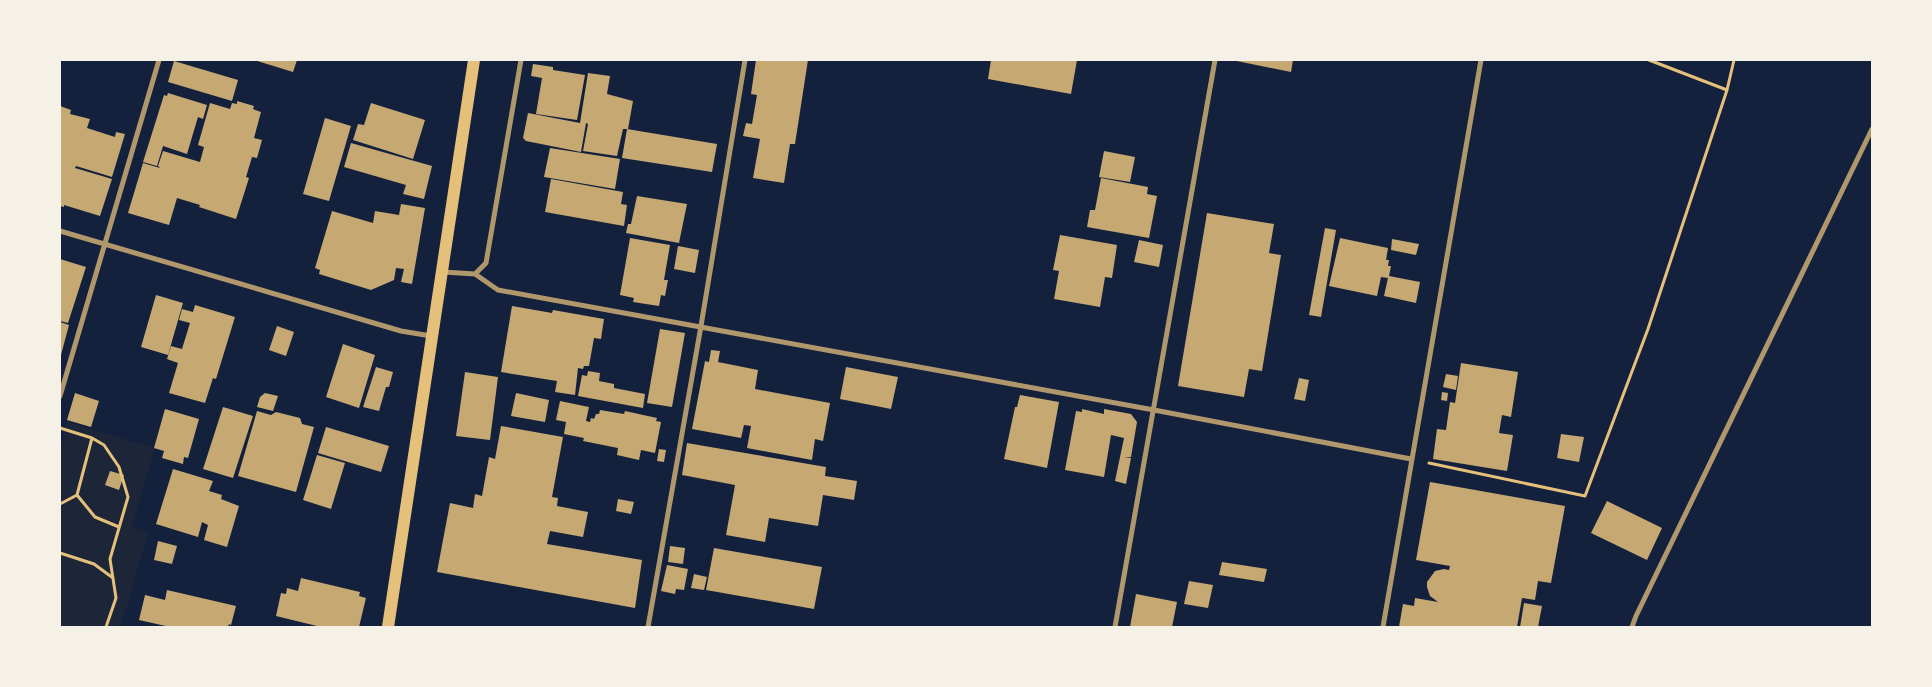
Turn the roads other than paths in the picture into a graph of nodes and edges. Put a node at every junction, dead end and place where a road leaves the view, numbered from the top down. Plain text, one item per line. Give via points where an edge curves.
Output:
1 (159, 60) edge
2 (474, 60) edge
3 (521, 60) edge
4 (745, 60) edge
5 (1215, 60) edge
6 (1481, 60) edge
7 (1871, 132) edge
8 (60, 231) edge
9 (104, 245) junction
10 (442, 272) junction
11 (475, 274) junction
12 (701, 326) junction
13 (432, 337) junction
14 (60, 396) edge
15 (1154, 410) junction
16 (1411, 459) junction
17 (388, 627) edge
18 (648, 627) edge
19 (1115, 627) edge
20 (1383, 627) edge
21 (1632, 627) edge

1 - 9 street
2 - 10 main road
3 - 11 street via 486,263
4 - 12 street
5 - 15 street
6 - 16 street
7 - 21 street
8 - 9 street
9 - 13 street via 401,331
9 - 14 street
10 - 11 street
10 - 13 main road
11 - 12 street via 498,290
12 - 15 street
12 - 18 street
13 - 17 main road
15 - 16 street
15 - 19 street
16 - 20 street

